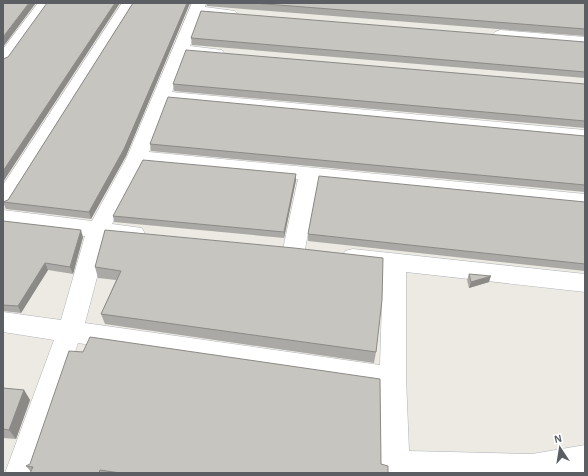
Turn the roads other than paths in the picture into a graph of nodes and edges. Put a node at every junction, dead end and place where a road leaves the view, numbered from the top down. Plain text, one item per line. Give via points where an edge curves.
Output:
1 (45, 3) edge
2 (129, 3) edge
3 (197, 7) edge
4 (243, 15) edge
5 (490, 34) edge
6 (585, 42) edge
7 (180, 50) junction
8 (235, 55) edge
9 (3, 60) edge
10 (161, 96) junction
11 (585, 136) edge
12 (137, 157) junction
13 (309, 174) junction
14 (3, 201) edge
15 (585, 201) edge
16 (3, 218) edge
17 (98, 230) junction
18 (153, 236) edge
19 (271, 247) edge
20 (294, 249) junction
21 (395, 262) junction
22 (585, 284) edge
23 (3, 322) edge
24 (70, 331) junction
25 (393, 378) junction
26 (585, 459) edge
27 (395, 469) edge
28 (533, 470) edge
29 (20, 473) edge

1 - 9 street
2 - 14 street
3 - 4 street
3 - 7 street
5 - 6 street
7 - 8 street
7 - 10 street
10 - 11 street
10 - 12 street
12 - 13 street
12 - 17 street
13 - 15 street
13 - 20 street
16 - 17 street
17 - 18 street
17 - 24 street
19 - 20 street
20 - 21 street
21 - 22 street
21 - 25 street
23 - 24 street
24 - 25 street
24 - 29 street
25 - 27 street
26 - 28 street
27 - 28 street

